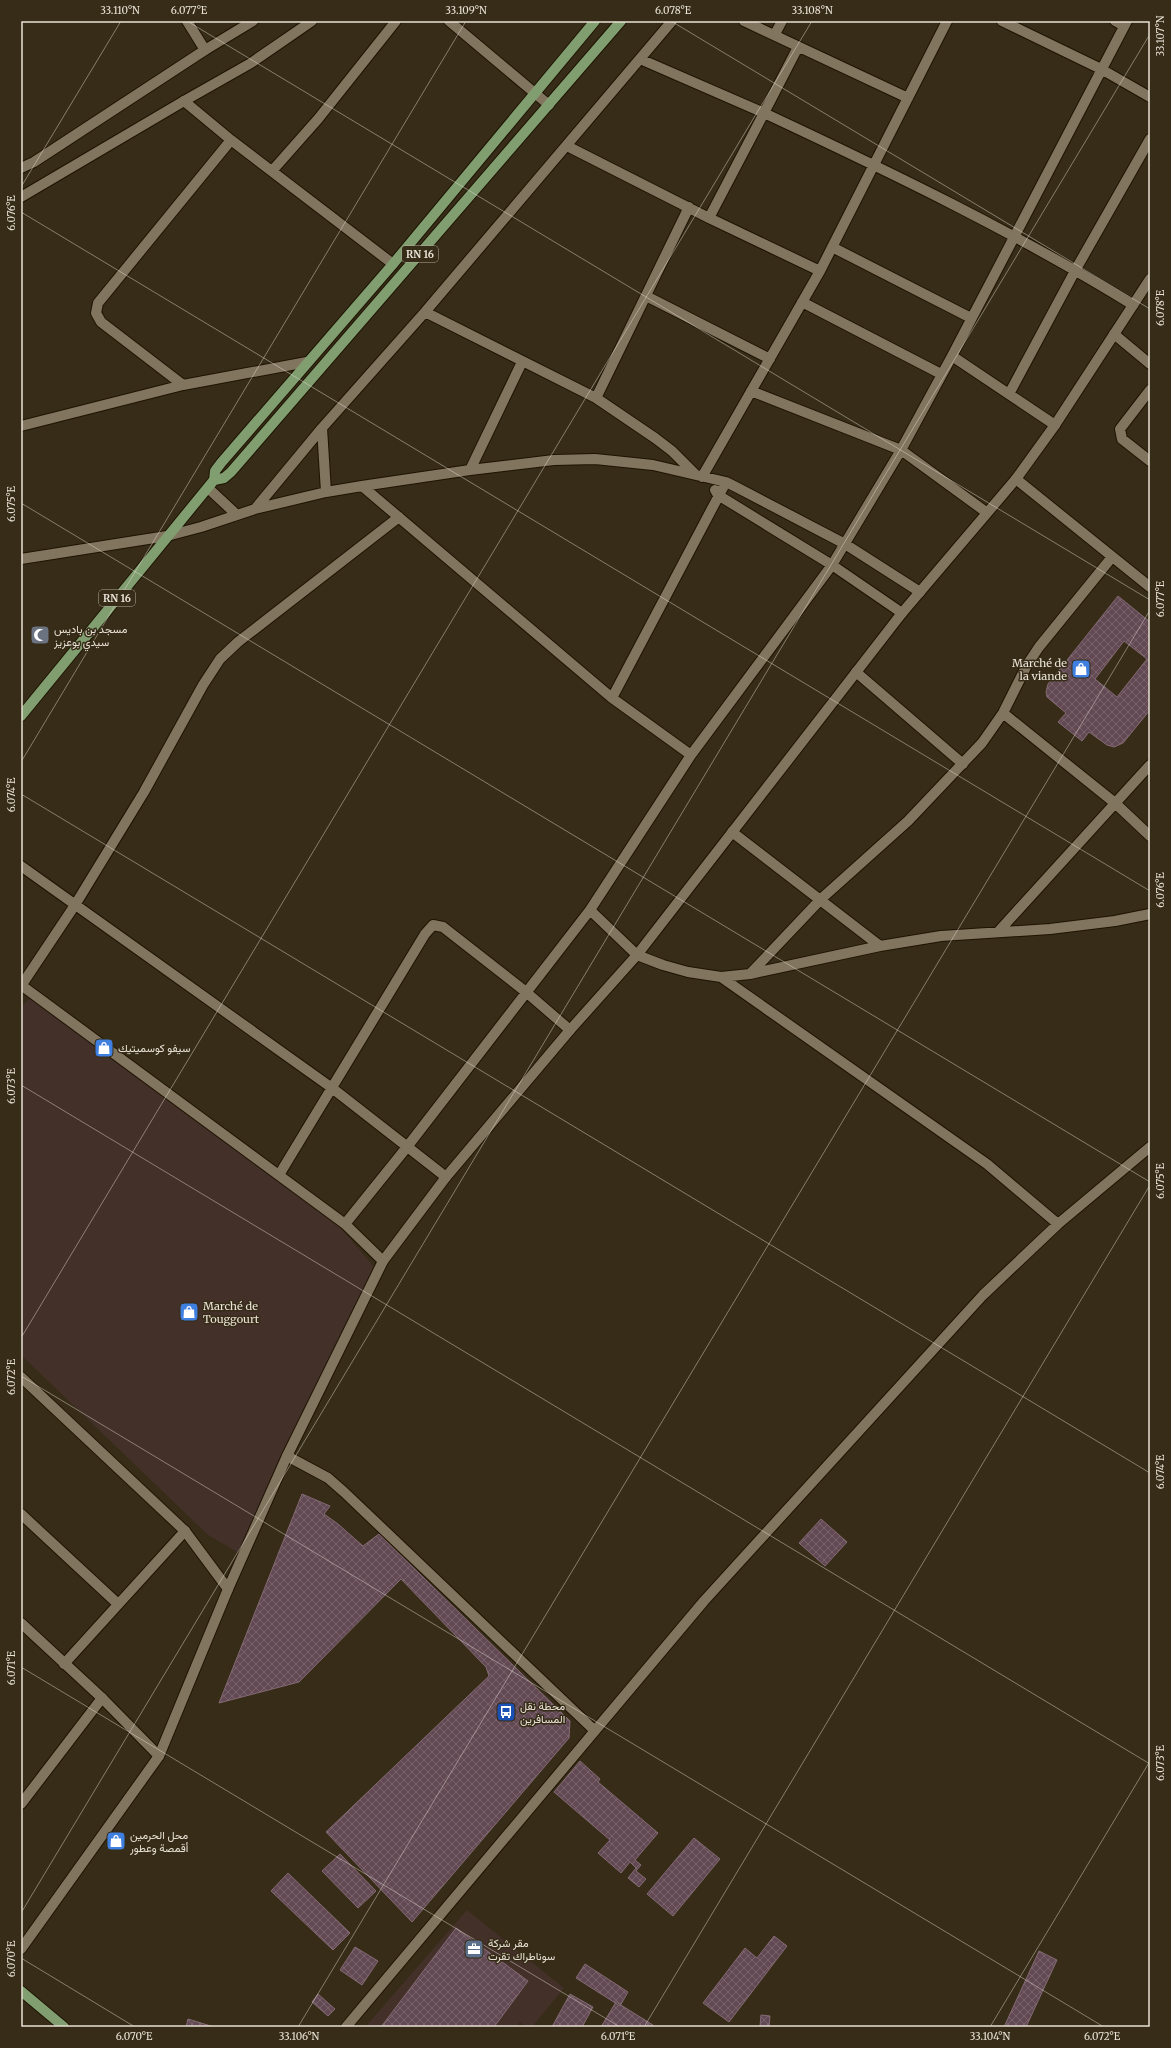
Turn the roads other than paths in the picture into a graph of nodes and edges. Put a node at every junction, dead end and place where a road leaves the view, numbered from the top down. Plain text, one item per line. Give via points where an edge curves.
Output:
1 (187, 21) edge
2 (253, 21) edge
3 (312, 21) edge
4 (396, 21) edge
5 (449, 21) edge
6 (595, 21) edge
7 (621, 21) edge
8 (672, 21) edge
9 (744, 21) edge
10 (782, 21) edge
11 (947, 21) edge
12 (1002, 21) edge
13 (1114, 21) edge
14 (1126, 23) edge
15 (774, 34) junction
16 (798, 47) junction
17 (205, 50) junction
18 (640, 59) junction
19 (1101, 69) junction
20 (534, 93) junction
21 (1150, 97) edge
22 (908, 98) junction
23 (184, 101) junction
24 (549, 104) junction
25 (764, 113) junction
26 (1150, 139) edge
27 (231, 140) junction
28 (567, 146) junction
29 (21, 161) edge
30 (34, 162) junction
31 (874, 165) junction
32 (21, 168) edge
33 (272, 171) junction
34 (21, 197) edge
35 (689, 207) junction
36 (709, 218) junction
37 (1013, 236) junction
38 (832, 248) junction
39 (393, 264) junction
40 (1076, 269) junction
41 (820, 271) junction
42 (1150, 279) edge
43 (646, 296) junction
44 (802, 302) junction
45 (1133, 305) junction
46 (425, 312) junction
47 (972, 318) junction
48 (1114, 334) junction
49 (952, 356) junction
50 (770, 359) junction
51 (307, 362) junction
52 (522, 362) junction
53 (1150, 364) edge
54 (941, 374) junction
55 (183, 385) junction
56 (1150, 390) edge
57 (751, 391) junction
58 (1009, 394) junction
59 (596, 398) junction
60 (1055, 425) junction
61 (21, 426) edge
62 (322, 428) junction
63 (901, 450) junction
64 (1150, 461) edge
65 (470, 470) junction
66 (702, 477) junction
67 (1016, 479) junction
68 (726, 482) junction
69 (211, 484) junction
70 (362, 486) junction
71 (326, 492) junction
72 (718, 495) junction
73 (255, 509) junction
74 (986, 512) junction
75 (236, 515) junction
76 (399, 517) junction
77 (167, 536) junction
78 (845, 544) junction
79 (1112, 557) junction
80 (21, 559) edge
81 (832, 566) junction
82 (1150, 587) edge
83 (920, 592) junction
84 (902, 613) junction
85 (856, 672) junction
86 (612, 698) junction
87 (1003, 713) junction
88 (21, 716) edge
89 (691, 755) junction
90 (963, 764) junction
91 (1150, 765) edge
92 (1116, 803) junction
93 (732, 832) junction
94 (1150, 836) edge
95 (21, 866) edge
96 (821, 899) junction
97 (75, 905) junction
98 (590, 910) junction
99 (1150, 914) edge
100 (998, 932) junction
101 (880, 946) junction
102 (636, 955) junction
103 (750, 974) junction
104 (721, 977) junction
105 (21, 986) edge
106 (526, 992) junction
107 (570, 1030) junction
108 (332, 1088) junction
109 (407, 1147) junction
110 (1150, 1148) edge
111 (279, 1175) junction
112 (446, 1177) junction
113 (346, 1224) junction
114 (1058, 1224) junction
115 (383, 1261) junction
116 (21, 1377) edge
117 (288, 1456) junction
118 (21, 1514) edge
119 (185, 1531) junction
120 (228, 1589) junction
121 (118, 1604) junction
122 (21, 1623) edge
123 (64, 1664) junction
124 (102, 1698) junction
125 (594, 1730) junction
126 (159, 1756) junction
127 (21, 1804) edge
128 (21, 1949) edge
129 (21, 1992) edge
130 (64, 2027) edge
131 (346, 2027) edge

1 - 17 street
2 - 17 street
3 - 23 street via 251,63
4 - 33 street via 318,119
5 - 20 street
6 - 20 main road, RN 16
7 - 24 main road, RN 16
8 - 18 street
9 - 15 street
10 - 15 street
11 - 22 street
12 - 19 street
13 - 14 street
14 - 19 street
15 - 16 street
16 - 22 street
16 - 25 street
17 - 30 street
18 - 25 street
18 - 28 street
19 - 21 street
19 - 37 street
20 - 24 street
20 - 39 main road, RN 16
22 - 31 street
23 - 27 street
23 - 34 street
24 - 69 main road, RN 16 via 231,472
25 - 31 street
25 - 36 street
26 - 40 street
27 - 33 street
27 - 55 street via 98,303 96,313 100,322
28 - 35 street
28 - 46 street
29 - 30 street
30 - 32 street
31 - 37 street
31 - 38 street
33 - 39 street
35 - 36 street
35 - 43 street
36 - 41 street
37 - 40 street
37 - 47 street
38 - 41 street
38 - 47 street
39 - 51 main road, RN 16
40 - 45 street
40 - 58 street
41 - 44 street
42 - 45 street
43 - 50 street
43 - 59 street
44 - 50 street
44 - 54 street
45 - 48 street
46 - 52 street
46 - 62 street
47 - 49 street
48 - 53 street
48 - 60 street
49 - 54 street
49 - 58 street
50 - 57 street
51 - 55 street
51 - 69 main road, RN 16 via 221,463
52 - 59 street
52 - 65 street
54 - 63 street
55 - 61 street
56 - 64 street via 1120,429 1122,439
57 - 63 street
57 - 66 street
58 - 60 street
59 - 66 street via 660,442
60 - 67 street
62 - 71 street
62 - 73 street
63 - 74 street
63 - 78 street
65 - 66 street via 554,460 595,459 653,465
65 - 70 street
66 - 68 street
66 - 72 street
67 - 74 street
67 - 79 street
68 - 72 street
68 - 78 street
69 - 75 street
69 - 77 main road, RN 16
70 - 71 street
70 - 76 street
71 - 73 street
72 - 81 street
72 - 86 street
73 - 75 street
74 - 83 street
75 - 77 street
76 - 86 street
76 - 97 street via 238,642 220,659 144,792
77 - 80 street
77 - 88 main road, RN 16
78 - 81 street
78 - 83 street
79 - 82 street
79 - 87 street via 1039,647
81 - 84 street
81 - 89 street
83 - 84 street
84 - 85 street
85 - 90 street
85 - 93 street
86 - 89 street
87 - 90 street
87 - 92 street
89 - 98 street
90 - 96 street via 908,821
91 - 92 street
92 - 94 street
92 - 100 street
93 - 96 street
93 - 102 street
95 - 97 street
96 - 101 street
96 - 103 street
97 - 105 street
97 - 108 street
98 - 102 street
98 - 106 street
99 - 100 street via 1050,929
100 - 101 street via 941,936
101 - 103 street
102 - 104 street via 688,972
102 - 107 street
103 - 104 street
104 - 114 street via 987,1164
105 - 111 street
106 - 107 street
106 - 108 street via 442,927 433,925 424,934
106 - 109 street
107 - 112 street
108 - 109 street
108 - 111 street
109 - 112 street
109 - 113 street
110 - 114 street
111 - 113 street
112 - 115 street
113 - 115 street
114 - 125 street via 983,1295 704,1601
115 - 117 street
116 - 119 street
117 - 120 street
117 - 125 street via 322,1475 344,1492
118 - 121 street
119 - 120 street
119 - 121 street
120 - 126 street
121 - 123 street
122 - 123 street
123 - 124 street
124 - 126 street
124 - 127 street
125 - 131 street
126 - 128 street
129 - 130 main road

